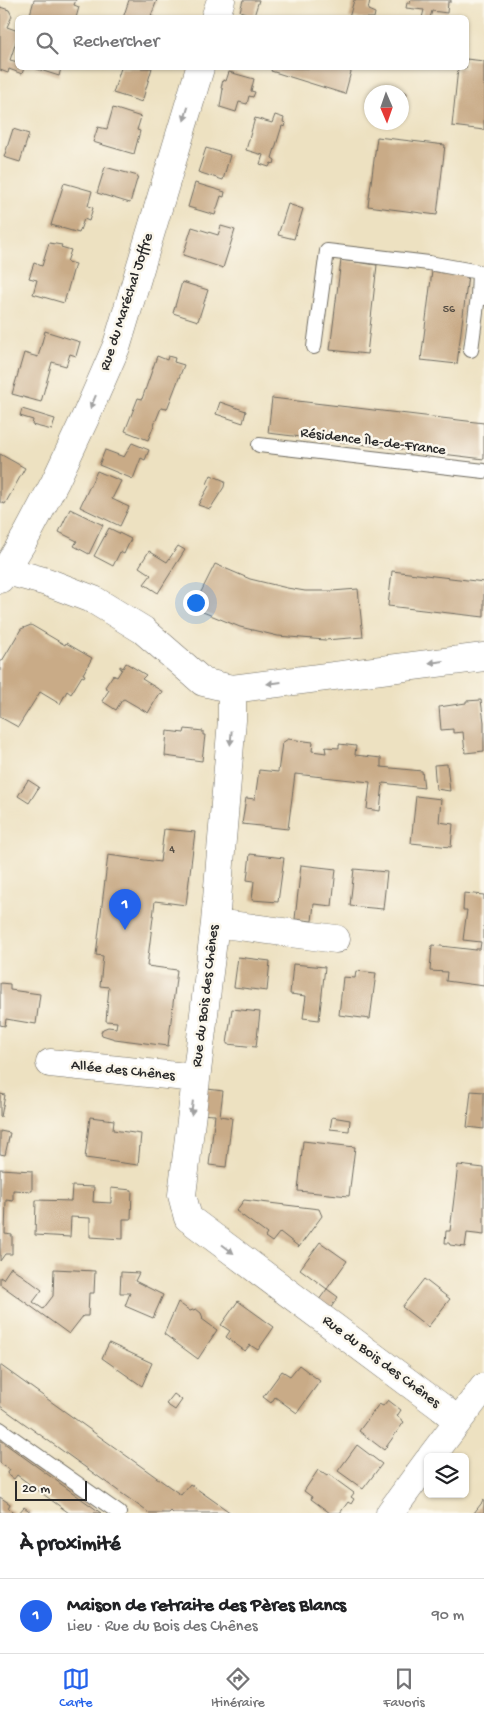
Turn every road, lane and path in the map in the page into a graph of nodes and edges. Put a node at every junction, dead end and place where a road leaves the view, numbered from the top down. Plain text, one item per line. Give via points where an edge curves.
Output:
1 (221, 0) edge
2 (216, 15) edge
3 (199, 70) edge
4 (481, 297) edge
5 (314, 346) dead end
6 (471, 350) dead end
7 (259, 445) dead end
8 (484, 471) edge
9 (2, 572) edge
10 (484, 656) edge
11 (232, 689) junction
12 (215, 923) junction
13 (336, 939) dead end
14 (50, 1064) dead end
15 (196, 1078) junction
16 (484, 1387) edge
17 (458, 1421) junction
18 (0, 1429) edge
19 (434, 1453) edge
20 (424, 1466) edge
21 (118, 1513) edge
22 (390, 1513) edge

1 - 2 street
3 -> 9 street, Rue du Maréchal Joffre via 117,344 54,482 28,533
4 - 5 lane via 478,272 327,251
4 - 6 lane
7 - 8 lane, Résidence Île-de-France
9 - 11 street via 47,582 94,600 143,630 203,682
10 -> 11 street
11 -> 12 street, Rue du Bois des Chênes
12 - 13 street
12 - 15 street, Rue du Bois des Chênes
14 - 15 street, Allée des Chênes
15 -> 17 street, Rue du Bois des Chênes via 182,1195 188,1218
16 - 17 street
17 - 19 street
18 - 21 lane
20 - 22 street

